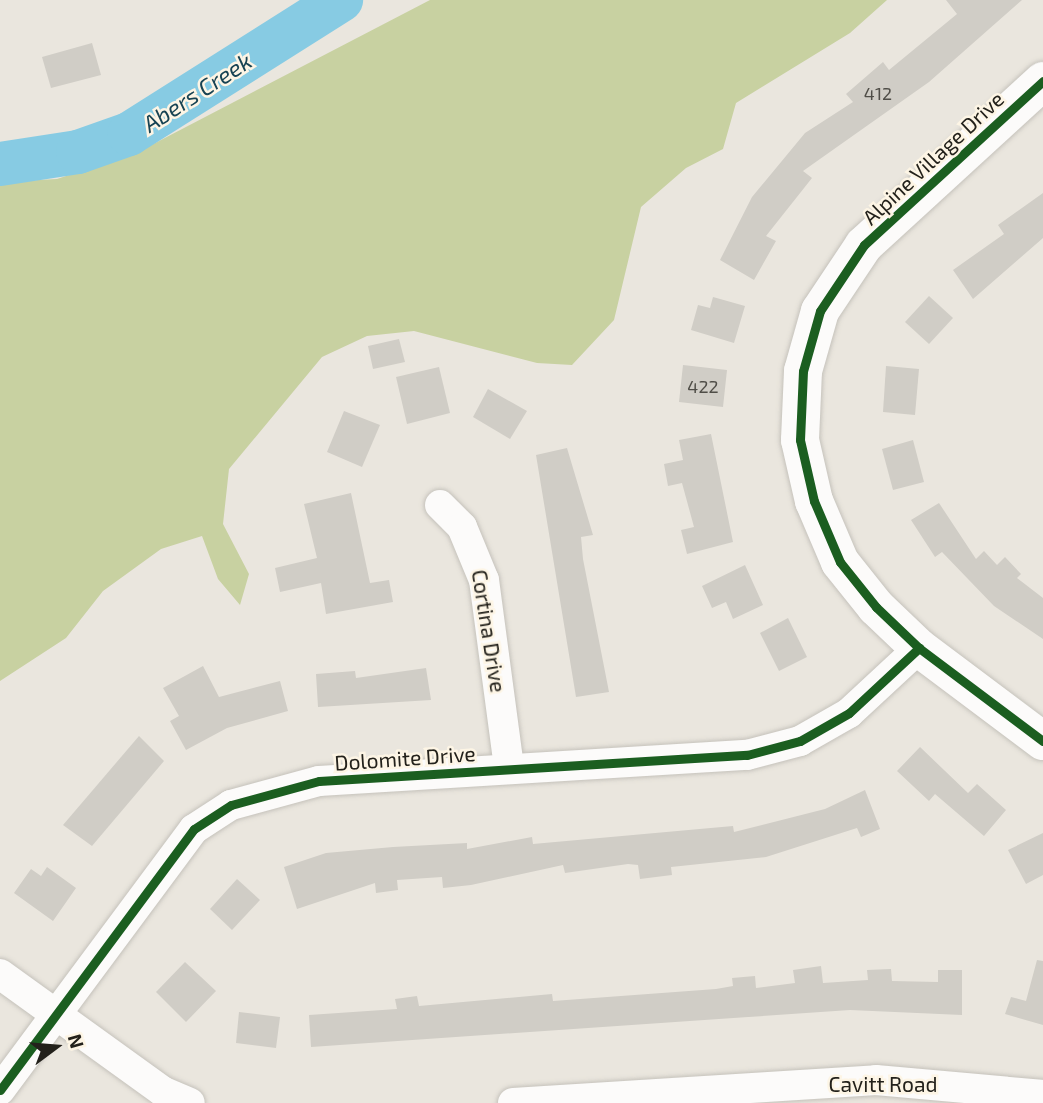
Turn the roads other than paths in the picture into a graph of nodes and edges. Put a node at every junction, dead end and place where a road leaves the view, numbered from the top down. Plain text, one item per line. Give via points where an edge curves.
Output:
1 (1043, 81) edge
2 (440, 505) dead end
3 (919, 648) junction
4 (1043, 741) edge
5 (509, 768) junction
6 (0, 974) edge
7 (59, 1016) junction
8 (0, 1090) edge
9 (1043, 1095) edge
10 (190, 1103) edge
11 (513, 1103) edge

1 - 3 street, Alpine Village Drive via 864,245 820,311 803,371 800,440 814,501 841,562
2 - 5 street, Cortina Drive via 462,527 484,580
3 - 4 street, Alpine Village Drive
3 - 5 street, Dolomite Drive via 849,713 800,741 747,755
5 - 7 street, Dolomite Drive via 319,781 232,805 194,830
6 - 7 street
7 - 8 street, Dolomite Drive
7 - 10 street via 162,1091
9 - 11 street, Cavitt Road via 876,1080

